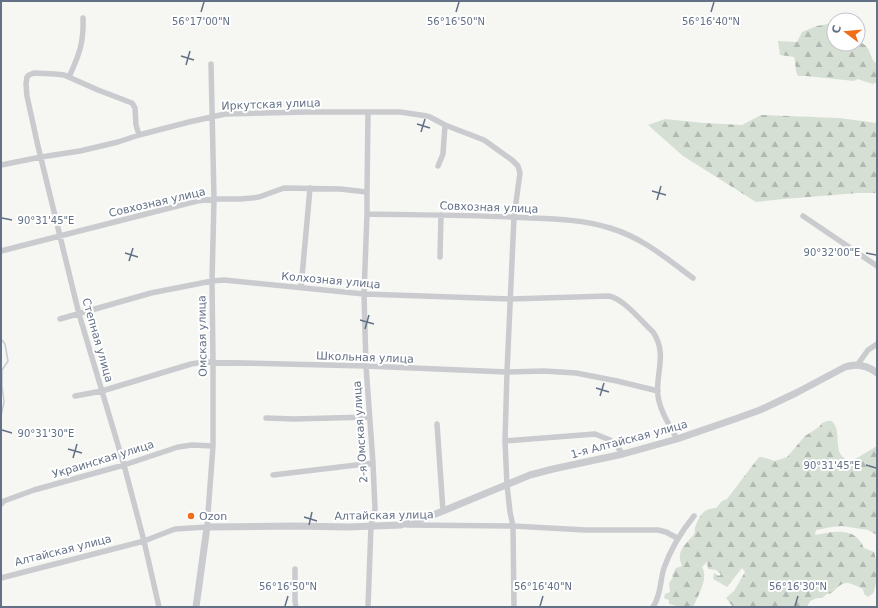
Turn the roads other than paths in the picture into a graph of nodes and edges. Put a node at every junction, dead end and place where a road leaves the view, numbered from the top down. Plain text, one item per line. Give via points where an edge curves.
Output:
1 (83, 18) dead end
2 (211, 64) dead end
3 (69, 77) junction
4 (368, 112) junction
5 (212, 117) junction
6 (445, 125) junction
7 (139, 135) junction
8 (41, 157) junction
9 (1, 166) edge
10 (438, 166) dead end
11 (310, 188) junction
12 (367, 192) junction
13 (214, 199) junction
14 (367, 214) junction
15 (441, 216) junction
16 (803, 216) dead end
17 (514, 217) junction
18 (60, 235) junction
19 (1, 251) edge
20 (440, 257) dead end
21 (877, 266) edge
22 (693, 278) dead end
23 (212, 281) junction
24 (301, 288) junction
25 (364, 294) junction
26 (510, 299) junction
27 (79, 314) junction
28 (60, 319) dead end
29 (877, 344) edge
30 (213, 362) junction
31 (858, 364) junction
32 (366, 366) junction
33 (507, 372) junction
34 (877, 373) edge
35 (102, 391) junction
36 (658, 391) junction
37 (75, 396) dead end
38 (369, 417) junction
39 (266, 418) dead end
40 (438, 424) dead end
41 (677, 439) junction
42 (506, 441) junction
43 (213, 446) junction
44 (623, 454) junction
45 (373, 463) junction
46 (124, 465) junction
47 (273, 475) dead end
48 (507, 485) junction
49 (1, 503) edge
50 (443, 511) junction
51 (694, 516) dead end
52 (401, 525) junction
53 (371, 526) junction
54 (513, 526) junction
55 (207, 527) junction
56 (677, 538) junction
57 (144, 541) junction
58 (294, 569) dead end
59 (1, 578) edge
60 (159, 607) edge
61 (196, 607) edge
62 (296, 607) edge
63 (368, 607) edge
64 (514, 607) edge
65 (653, 607) edge

1 - 3 street via 81,46
2 - 5 street, Омская улица
3 - 7 street via 132,103
3 - 8 street, Степная улица via 34,73 27,77 27,96
4 - 5 street, Иркутская улица via 232,114
4 - 6 street, Иркутская улица via 400,112 426,116
4 - 12 street, 2-я Омская улица
5 - 7 street, Иркутская улица
5 - 13 street, Омская улица
6 - 10 street via 443,154
6 - 17 street, Иркутская улица via 484,140 518,166 520,173
7 - 8 street, Иркутская улица via 80,151
8 - 9 street, Иркутская улица
8 - 18 street, Степная улица
11 - 12 street, Совхозная улица
11 - 13 street, Совхозная улица via 284,188 252,198
11 - 24 street
12 - 14 street, 2-я Омская улица
13 - 18 street, Совхозная улица via 191,202
13 - 23 street, Омская улица
14 - 15 street, Совхозная улица
14 - 25 street, 2-я Омская улица
15 - 17 street, Совхозная улица
15 - 20 street
16 - 21 street
17 - 22 street, Совхозная улица via 575,220 610,228 649,246
17 - 26 street
18 - 19 street, Совхозная улица
18 - 27 street, Степная улица
23 - 24 street, Колхозная улица
23 - 27 street, Колхозная улица via 150,294
23 - 30 street, Омская улица
24 - 25 street, Колхозная улица
25 - 26 street, Колхозная улица
25 - 32 street, 2-я Омская улица
26 - 33 street
26 - 36 street, Колхозная улица via 605,296 616,298 653,332 658,341
27 - 28 street, Колхозная улица
27 - 35 street, Степная улица
29 - 31 street via 868,350
30 - 32 street, Школьная улица
30 - 35 street, Школьная улица via 191,364
30 - 43 street, Омская улица
31 - 34 street
31 - 41 street, 1-я Алтайская улица via 845,367 760,410
32 - 33 street, Школьная улица
32 - 38 street, 2-я Омская улица
33 - 36 street, Школьная улица via 544,370 576,373
33 - 42 street
35 - 37 street, Школьная улица
35 - 46 street, Степная улица
36 - 41 street via 660,404
38 - 39 street
38 - 45 street, 2-я Омская улица
40 - 50 street
41 - 44 street, 1-я Алтайская улица
42 - 44 street via 594,434 610,440
42 - 48 street
43 - 46 street, Украинская улица via 184,445
43 - 55 street, Омская улица
44 - 48 street, 1-я Алтайская улица via 541,472
45 - 47 street
45 - 53 street, 2-я Омская улица via 375,509
46 - 49 street, Украинская улица via 34,490
46 - 57 street, Степная улица
48 - 50 street, 1-я Алтайская улица
48 - 54 street
50 - 52 street, 1-я Алтайская улица
51 - 56 street
52 - 53 street, Алтайская улица
52 - 54 street, Алтайская улица
53 - 55 street, Алтайская улица
53 - 63 street, 2-я Омская улица
54 - 56 street, Алтайская улица via 585,530 658,530
54 - 64 street
55 - 57 street, Алтайская улица via 175,529
55 - 61 street, Омская улица
56 - 65 street via 664,568
57 - 59 street, Алтайская улица
57 - 60 street, Степная улица
58 - 62 street

